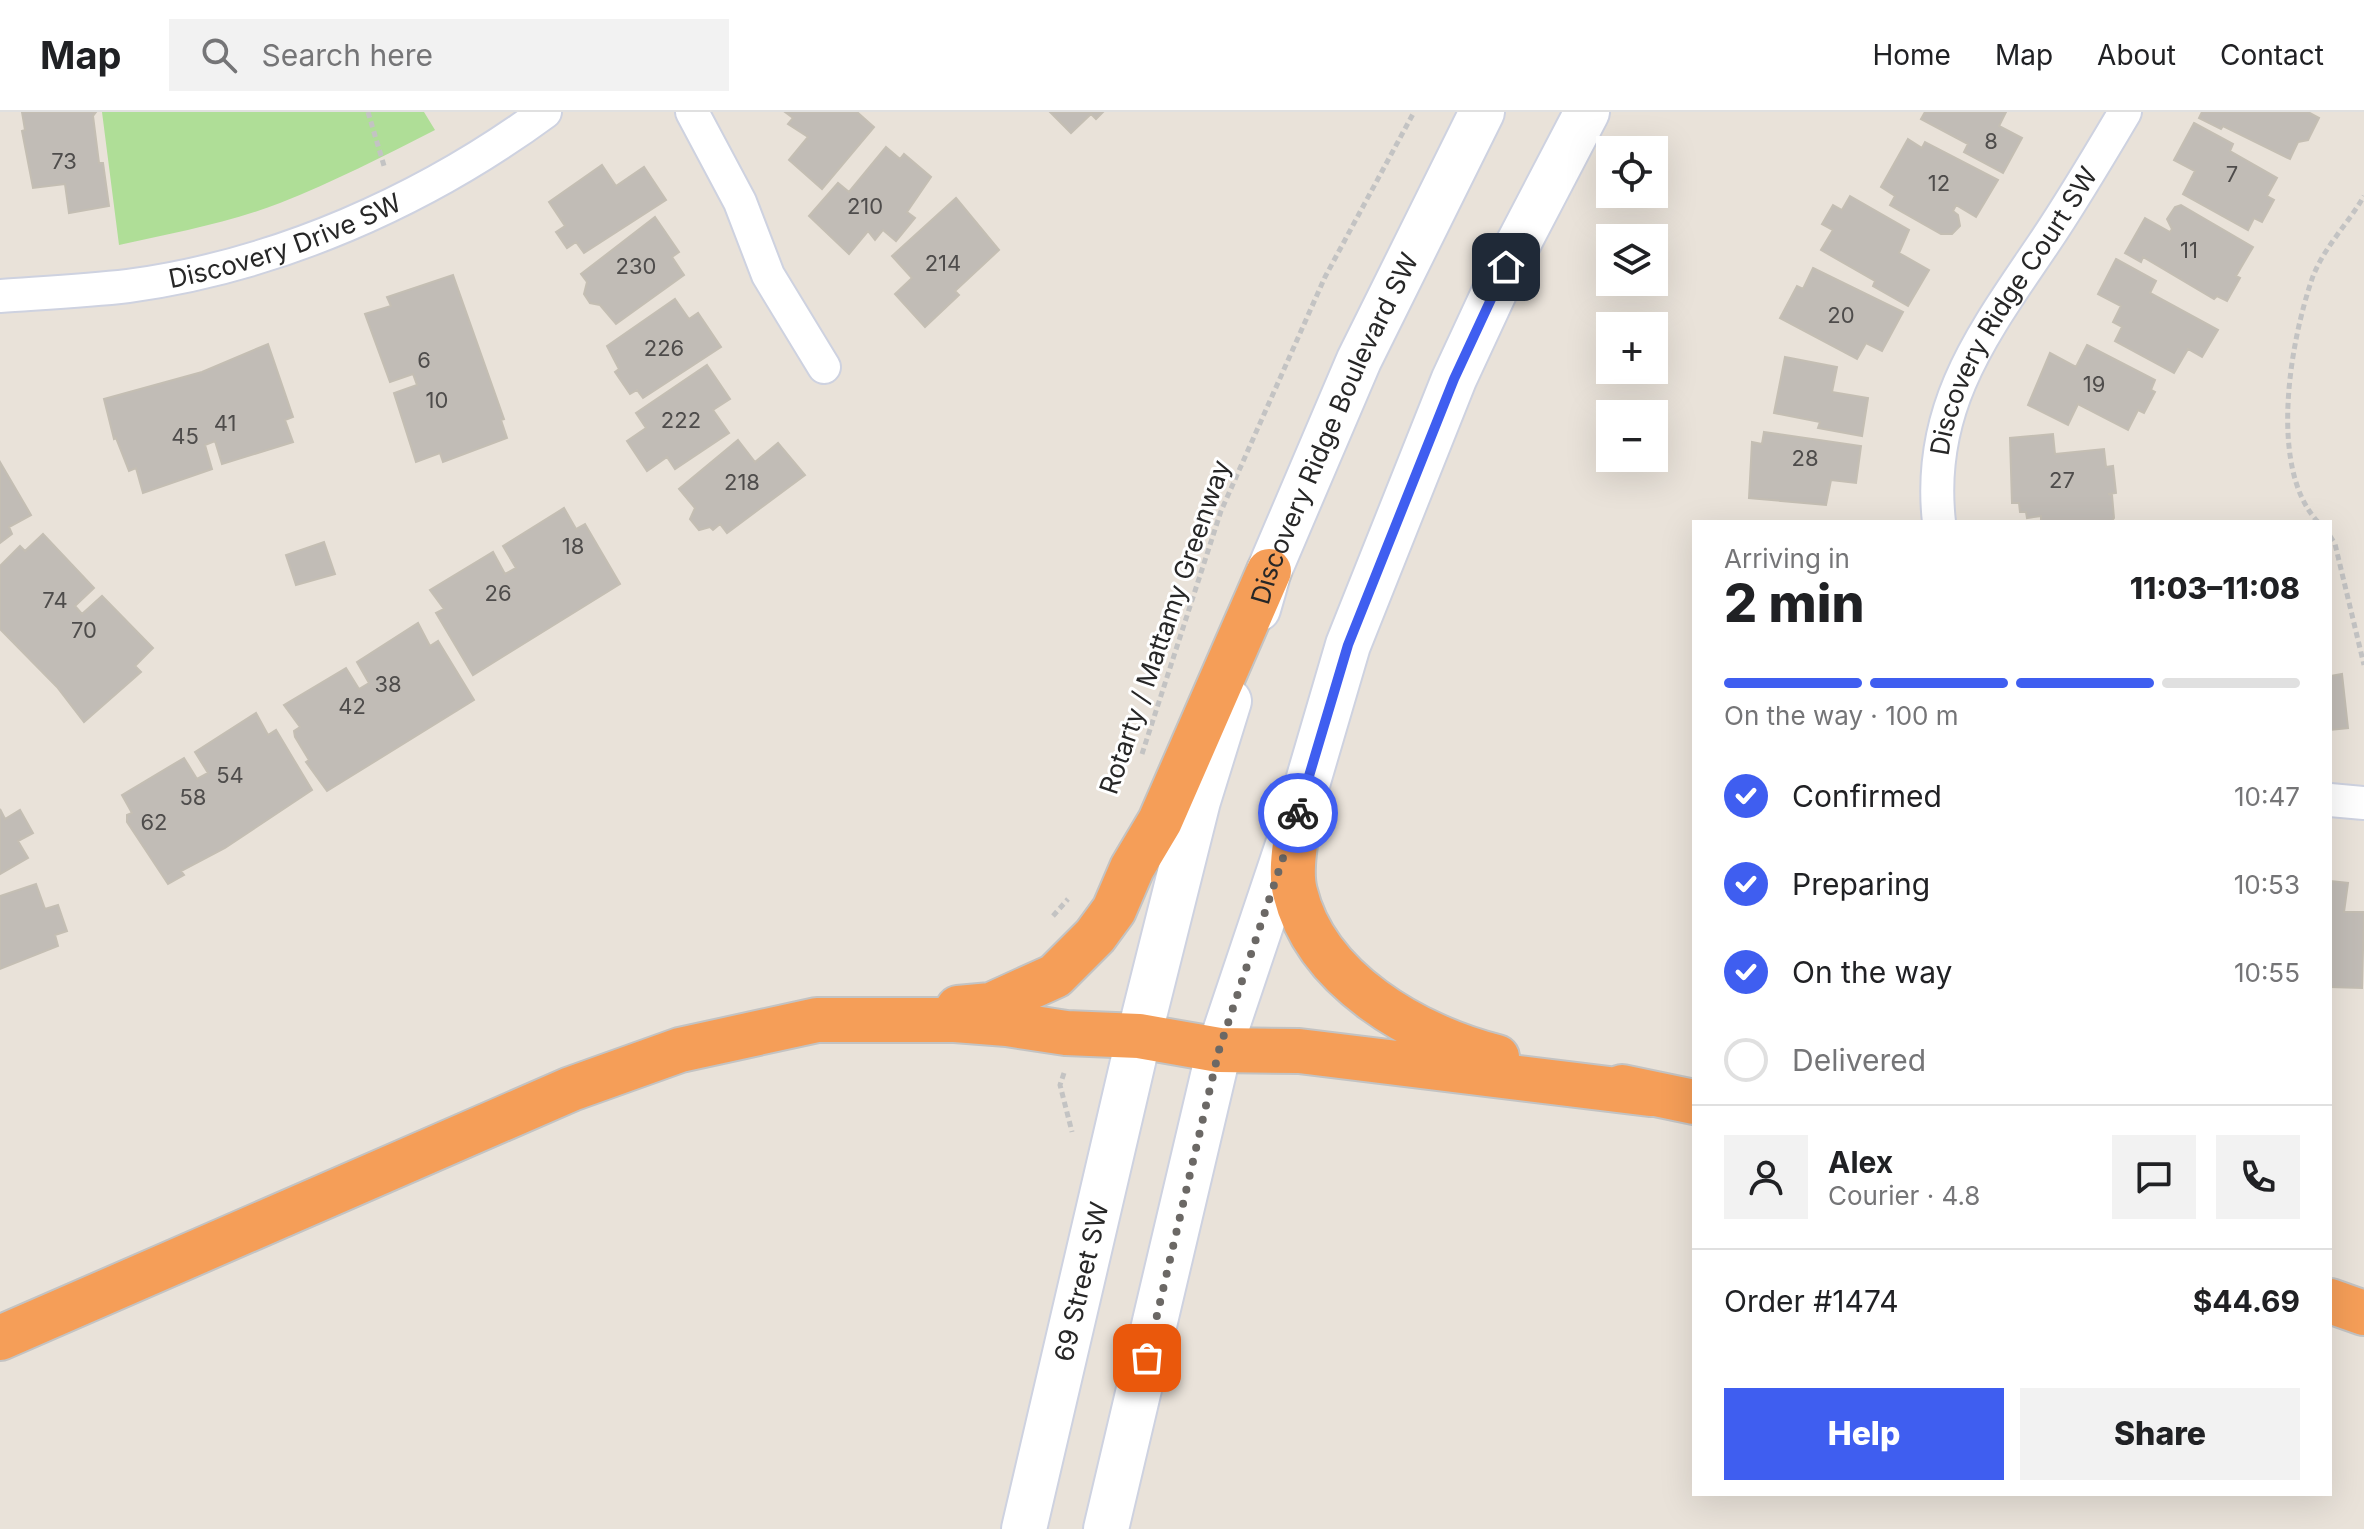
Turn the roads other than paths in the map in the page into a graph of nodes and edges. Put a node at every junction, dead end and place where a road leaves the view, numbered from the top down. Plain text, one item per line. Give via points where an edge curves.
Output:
1 (545, 112) edge
2 (692, 112) edge
3 (1482, 112) edge
4 (1587, 112) edge
5 (2125, 112) edge
6 (0, 296) edge
7 (824, 367) dead end
8 (1939, 520) edge
9 (1269, 571) junction
10 (2332, 800) edge
11 (2364, 803) edge
12 (1299, 812) junction
13 (817, 1020) junction
14 (1139, 1036) junction
15 (1219, 1050) junction
16 (1650, 1094) junction
17 (1692, 1102) edge
18 (2332, 1302) edge
19 (2364, 1313) edge
20 (0, 1338) edge
21 (1024, 1529) edge
22 (1106, 1529) edge

1 - 6 street, Discovery Drive SW via 478,159 395,202 287,247 129,285
2 - 7 street via 740,202 768,275
3 - 9 street, Discovery Ridge Boulevard SW via 1359,360
4 - 12 street via 1454,379 1348,645
5 - 8 street, Discovery Ridge Court SW via 1995,312 1949,403 1938,464
9 - 13 highway via 1160,821 1114,910 1076,957 1055,976 991,1005
9 - 14 street, Discovery Ridge Boulevard SW via 1198,801
10 - 11 street
12 - 15 street
12 - 16 highway via 1294,888 1303,918 1318,945 1367,994 1462,1048
13 - 14 highway via 955,1020
13 - 20 highway via 680,1050 571,1089
14 - 15 highway
14 - 21 street, 69 Street SW
15 - 16 highway via 1299,1051
15 - 22 street
16 - 17 highway
18 - 19 highway

